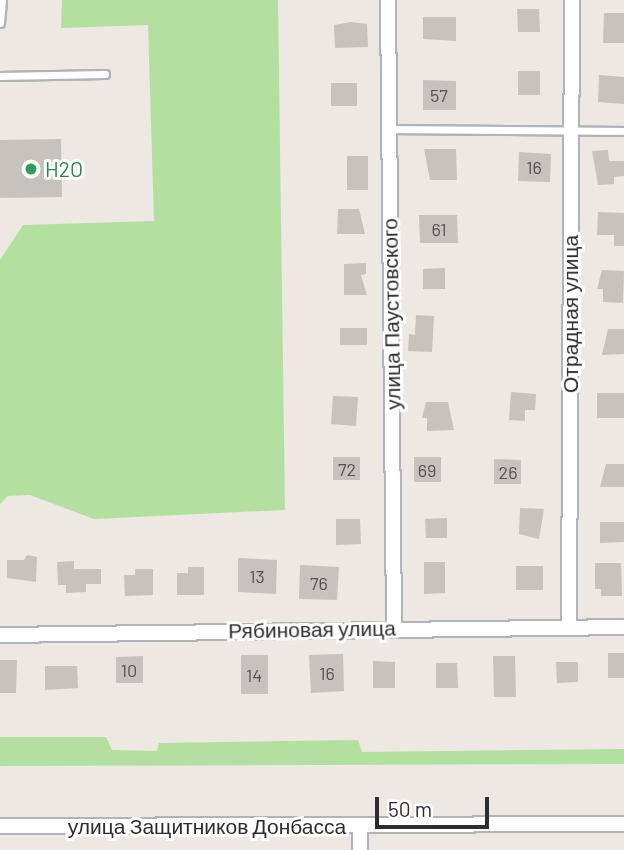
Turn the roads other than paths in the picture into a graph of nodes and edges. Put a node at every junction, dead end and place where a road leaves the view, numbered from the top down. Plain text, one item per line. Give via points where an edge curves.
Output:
1 (2, 0) edge
2 (388, 0) edge
3 (572, 0) edge
4 (0, 23) edge
5 (105, 74) dead end
6 (0, 76) edge
7 (389, 129) junction
8 (571, 130) junction
9 (624, 131) edge
10 (624, 627) edge
11 (394, 628) junction
12 (569, 628) junction
13 (0, 635) edge
14 (624, 824) edge
15 (0, 826) edge
16 (360, 826) junction
17 (360, 850) edge

1 - 4 lane
2 - 7 street, улица Паустовского
3 - 8 street, Отрадная улица
5 - 6 lane
7 - 8 lane
7 - 11 street, улица Паустовского
8 - 9 lane
8 - 12 street, Отрадная улица
10 - 12 street, Рябиновая улица
11 - 12 street, Рябиновая улица
11 - 13 street, Рябиновая улица
14 - 16 street, улица Защитников Донбасса
15 - 16 street, улица Защитников Донбасса
16 - 17 street

